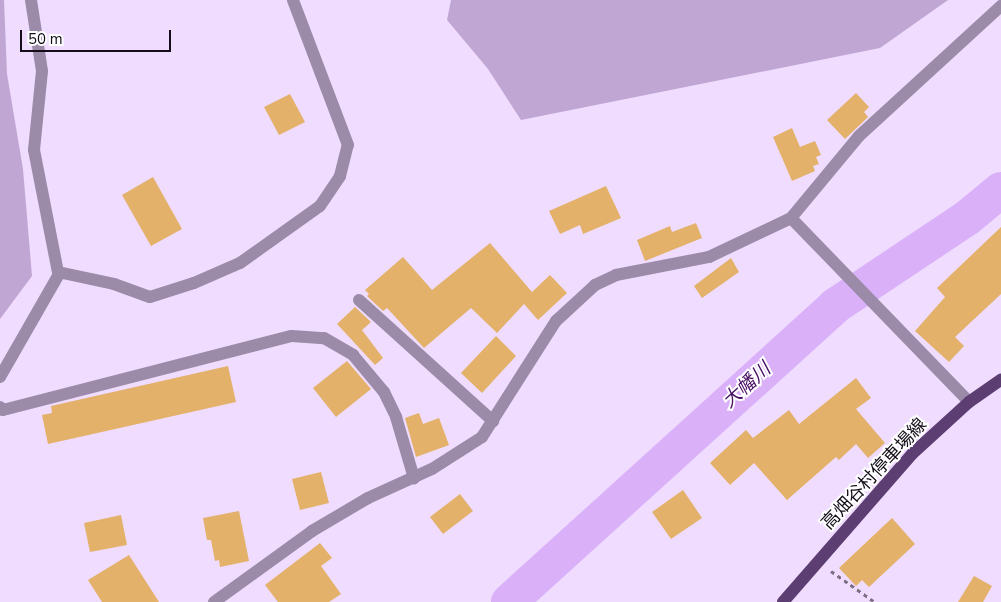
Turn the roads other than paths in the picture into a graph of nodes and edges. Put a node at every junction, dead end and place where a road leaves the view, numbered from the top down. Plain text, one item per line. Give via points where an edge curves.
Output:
1 (31, 0) edge
2 (293, 0) edge
3 (1001, 6) edge
4 (794, 220) junction
5 (59, 274) junction
6 (359, 300) dead end
7 (0, 377) edge
8 (999, 386) edge
9 (969, 402) junction
10 (0, 407) edge
11 (493, 421) junction
12 (414, 478) junction
13 (214, 602) edge
14 (783, 602) edge

1 - 5 street via 42,71 34,150
2 - 5 street via 348,145 340,176 320,206 240,262 194,283 150,297 114,284
3 - 4 street via 859,136
4 - 9 street
4 - 11 street via 709,257 616,275 595,285 556,321
5 - 7 street
6 - 11 street
8 - 9 main road, 高畑谷村停車場線
9 - 14 main road, 高畑谷村停車場線 via 912,454
10 - 12 street via 3,410 292,336 324,338 353,355 384,392 396,417
11 - 12 street via 482,437
12 - 13 street via 368,498 312,531

